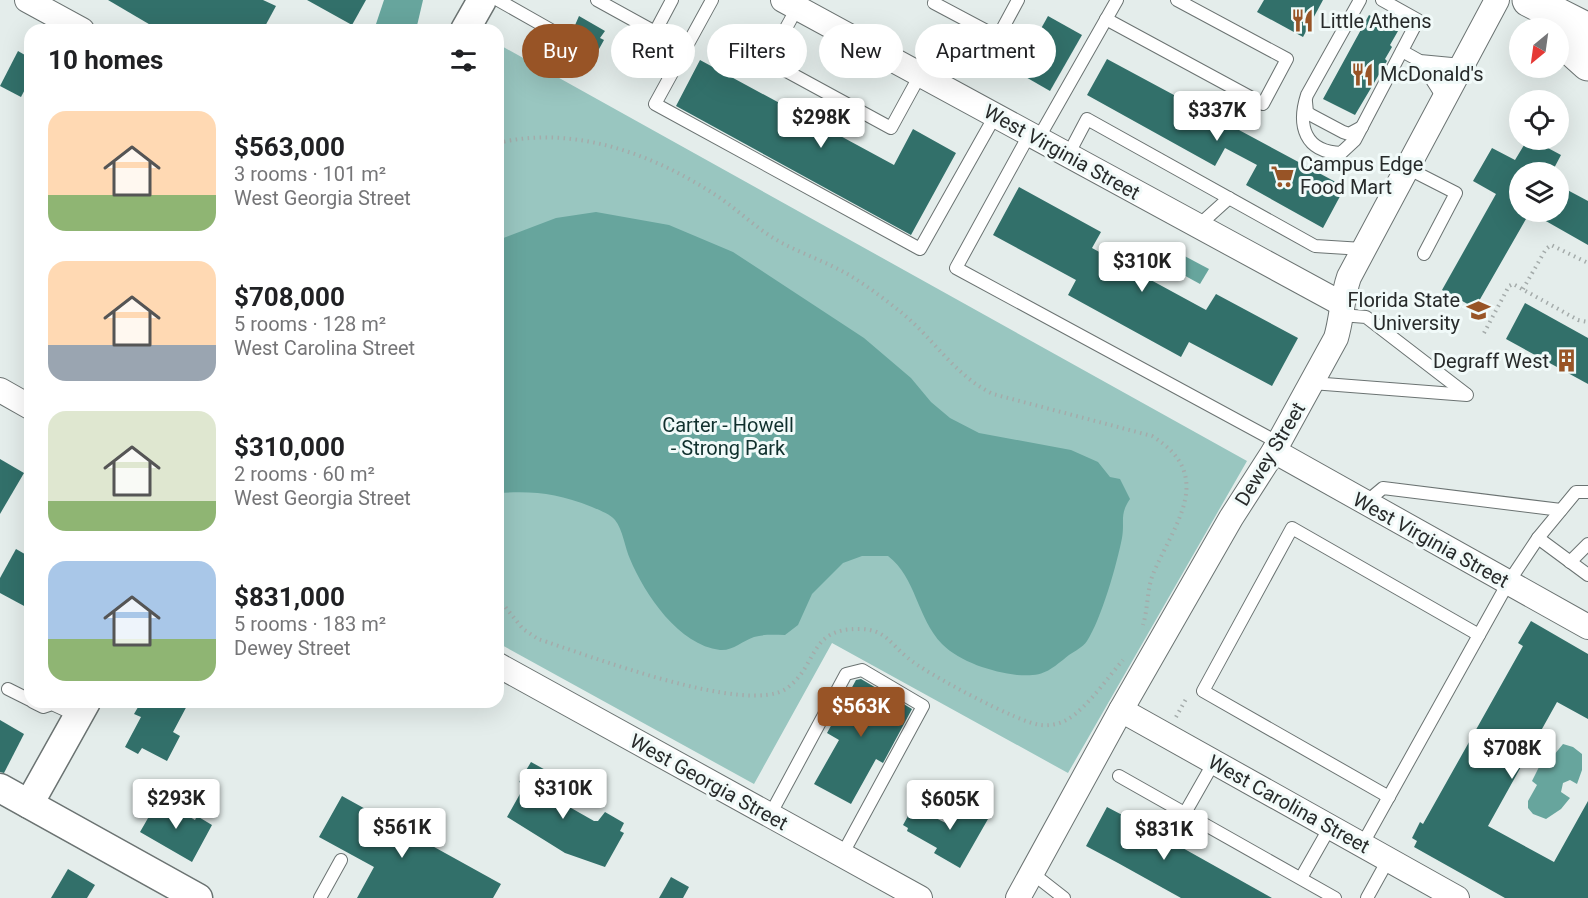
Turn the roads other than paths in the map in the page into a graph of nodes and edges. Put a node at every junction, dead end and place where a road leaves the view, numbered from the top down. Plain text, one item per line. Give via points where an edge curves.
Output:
1 (482, 0) edge
2 (498, 0) edge
3 (597, 0) edge
4 (672, 0) edge
5 (712, 0) edge
6 (935, 0) edge
7 (1018, 0) edge
8 (1117, 0) edge
9 (1177, 0) edge
10 (1359, 0) edge
11 (1382, 0) edge
12 (1497, 0) edge
13 (1518, 0) edge
14 (1529, 0) edge
15 (35, 2) edge
16 (790, 4) edge
17 (1538, 18) edge
18 (1106, 19) junction
19 (72, 24) edge
20 (468, 24) edge
21 (540, 24) edge
22 (1588, 30) edge
23 (1569, 47) edge
24 (1402, 51) junction
25 (1420, 61) junction
26 (1588, 64) edge
27 (1462, 65) junction
28 (915, 72) edge
29 (918, 78) edge
30 (925, 78) edge
31 (1307, 95) junction
32 (1444, 99) junction
33 (995, 116) junction
34 (1363, 126) junction
35 (1034, 137) junction
36 (1068, 155) junction
37 (1407, 168) junction
38 (1229, 198) junction
39 (1198, 226) junction
40 (1363, 249) junction
41 (1424, 254) dead end
42 (1342, 309) junction
43 (1312, 382) junction
44 (0, 390) edge
45 (24, 404) edge
46 (1276, 447) junction
47 (1588, 492) edge
48 (1365, 503) junction
49 (1561, 510) junction
50 (1538, 538) junction
51 (1588, 544) edge
52 (1570, 562) junction
53 (1588, 575) edge
54 (1508, 583) junction
55 (1588, 627) edge
56 (1479, 635) junction
57 (504, 668) edge
58 (8, 688) dead end
59 (24, 697) edge
60 (82, 709) edge
61 (1121, 710) junction
62 (1214, 762) junction
63 (1119, 776) dead end
64 (0, 788) edge
65 (1389, 797) junction
66 (29, 804) junction
67 (1185, 813) junction
68 (770, 815) junction
69 (1330, 827) junction
70 (1362, 845) junction
71 (842, 855) junction
72 (1388, 860) junction
73 (341, 861) dead end
74 (1032, 873) junction
75 (1300, 878) junction
76 (198, 898) edge
77 (320, 898) edge
78 (920, 898) edge
79 (1018, 898) edge
80 (1064, 898) edge
81 (1335, 898) edge
82 (1367, 898) edge
83 (1457, 898) edge

1 - 20 street
2 - 21 lane
3 - 4 lane via 655,32
5 - 33 lane via 655,104 920,249
6 - 7 lane via 934,3 998,37
8 - 18 lane
9 - 18 lane via 1287,59 1263,104
10 - 31 lane
11 - 24 lane via 1418,20
12 - 27 street, Dewey Street
13 - 17 main road
14 - 22 main road
15 - 19 street
16 - 28 street, West Virginia Street
16 - 29 lane via 768,61 891,128
18 - 35 lane
23 - 26 main road
24 - 25 lane
24 - 34 lane
25 - 27 lane
25 - 32 lane
27 - 32 street, Dewey Street
30 - 33 street, West Virginia Street
31 - 34 lane via 1305,107 1311,115 1349,134
31 - 34 lane via 1303,122 1310,141 1321,151 1341,153 1351,146
32 - 37 street, Dewey Street
33 - 35 street, West Virginia Street
35 - 36 street, West Virginia Street
35 - 46 lane via 957,268
36 - 38 lane via 1087,119
36 - 39 street, West Virginia Street
37 - 40 street, Dewey Street
37 - 41 lane via 1456,193
38 - 39 lane
38 - 40 lane via 1316,246
39 - 42 street, West Virginia Street
40 - 42 street, Dewey Street via 1349,277
42 - 43 street, Dewey Street via 1336,338
42 - 43 lane via 1366,317 1467,395
43 - 46 street, Dewey Street
44 - 45 street
46 - 48 street, West Virginia Street
46 - 61 street, Dewey Street
47 - 49 lane via 1576,492
48 - 49 lane via 1383,488
48 - 54 street, West Virginia Street
49 - 50 lane
50 - 52 lane
50 - 54 lane
51 - 52 lane
52 - 53 lane
54 - 55 street, West Virginia Street
54 - 56 lane
56 - 65 lane
56 - 65 lane via 1292,528 1203,691
57 - 68 street, West Georgia Street
58 - 59 lane
60 - 66 street
61 - 62 street, West Carolina Street
61 - 74 street, Dewey Street
62 - 67 lane
62 - 69 street, West Carolina Street
63 - 67 lane
64 - 66 street
65 - 70 lane
66 - 76 street
67 - 75 lane
68 - 71 street, West Georgia Street
68 - 71 lane via 846,674 862,670 923,706
69 - 70 street, West Carolina Street
69 - 75 lane
70 - 72 street, West Carolina Street
71 - 78 street, West Georgia Street
72 - 82 lane
72 - 83 street, West Carolina Street
73 - 77 lane
74 - 79 street, Dewey Street
74 - 80 lane
75 - 81 lane

